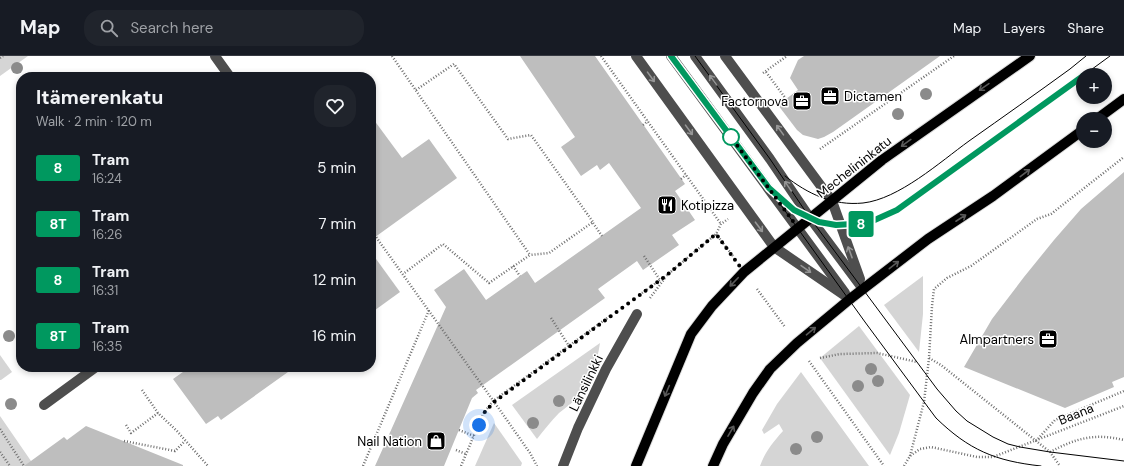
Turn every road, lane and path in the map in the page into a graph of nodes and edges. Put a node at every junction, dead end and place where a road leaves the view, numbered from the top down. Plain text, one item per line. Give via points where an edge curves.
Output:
1 (3, 56) edge
2 (215, 56) edge
3 (392, 56) edge
4 (601, 56) edge
5 (636, 56) edge
6 (671, 56) edge
7 (695, 56) edge
8 (725, 56) edge
9 (787, 56) edge
10 (954, 56) edge
11 (1030, 56) edge
12 (0, 58) edge
13 (226, 72) edge
14 (766, 72) junction
15 (762, 75) dead end
16 (416, 90) junction
17 (786, 99) dead end
18 (1124, 99) edge
19 (1106, 112) edge
20 (648, 121) junction
21 (643, 125) dead end
22 (1076, 135) edge
23 (1124, 157) edge
24 (803, 162) junction
25 (686, 175) junction
26 (681, 179) dead end
27 (832, 201) junction
28 (810, 218) junction
29 (592, 223) junction
30 (798, 228) junction
31 (716, 234) junction
32 (602, 236) dead end
33 (376, 237) edge
34 (774, 247) junction
35 (530, 255) junction
36 (644, 256) dead end
37 (513, 266) junction
38 (744, 272) junction
39 (403, 274) junction
40 (667, 275) junction
41 (520, 276) dead end
42 (660, 280) junction
43 (864, 289) junction
44 (636, 298) dead end
45 (850, 299) junction
46 (429, 310) junction
47 (637, 314) joint
48 (612, 315) dead end
49 (550, 318) dead end
50 (797, 343) junction
51 (569, 346) junction
52 (820, 358) dead end
53 (929, 358) junction
54 (918, 362) dead end
55 (89, 372) edge
56 (142, 390) dead end
57 (1124, 391) edge
58 (494, 402) junction
59 (44, 405) dead end
60 (1124, 406) edge
61 (158, 413) junction
62 (126, 425) dead end
63 (0, 429) edge
64 (459, 430) dead end
65 (474, 436) junction
66 (185, 440) junction
67 (1124, 440) edge
68 (124, 441) dead end
69 (1035, 442) junction
70 (456, 450) dead end
71 (0, 452) edge
72 (1050, 452) junction
73 (466, 454) junction
74 (910, 456) junction
75 (10, 466) edge
76 (24, 466) edge
77 (208, 466) edge
78 (363, 466) edge
79 (461, 466) edge
80 (537, 466) edge
81 (563, 466) edge
82 (636, 466) edge
83 (713, 466) edge
84 (884, 466) edge
85 (904, 466) edge
86 (1060, 466) edge

1 - 12 path
2 - 13 street
3 - 16 path
4 - 20 path
5 -> 34 street
6 - 30 street
28 -> 7 street
24 -> 8 street
9 - 14 path
10 - 24 path
11 -> 27 main road, Mechelininkatu via 882,160
14 - 15 path
14 - 17 path
16 - 29 path via 454,64 508,139 531,135
16 - 35 path
18 - 19 main road
20 - 21 path
20 - 25 path
43 -> 22 main road via 928,239 993,196
23 - 53 path via 1051,214 1037,219 934,289
24 - 27 street
25 - 26 path
25 - 31 path via 721,224
27 - 28 main road, Mechelininkatu
43 -> 27 street
28 - 30 main road, Mechelininkatu
28 - 43 street
29 - 32 path
29 - 35 path via 549,252
30 - 34 main road, Mechelininkatu
30 - 45 street
31 - 38 path
31 - 40 path
33 - 39 path
34 - 38 main road, Mechelininkatu
34 -> 45 street
35 - 37 path
36 - 42 path
37 - 39 path via 489,283 443,244
37 - 41 path
38 - 50 path
38 -> 82 main road, Mechelininkatu via 712,306 691,334
39 - 46 path
40 - 42 path
40 - 47 path
42 - 44 path
43 - 45 main road
50 -> 45 main road
46 - 58 path
46 - 78 path
47 - 81 street, Länsilinkki via 606,369
48 - 51 path
49 - 51 path
83 -> 50 main road via 723,444 770,368
50 - 84 path
51 - 58 path
52 - 54 path via 840,354 877,353
53 - 69 path
53 - 74 path via 924,402
55 - 59 street
56 - 61 path
57 - 69 path via 1054,420
58 - 65 path via 483,414
58 - 80 path
60 - 69 path, Baana
61 - 62 path via 131,433
61 - 66 path
63 - 76 path
64 - 65 path
65 - 73 path
66 - 68 path via 175,451
66 - 77 path
67 - 72 path via 1098,436 1079,439
69 - 72 path
69 - 74 path via 993,457 977,457 931,447 920,449
70 - 73 path
71 - 75 path
72 - 86 path
73 - 79 path
74 - 85 path

